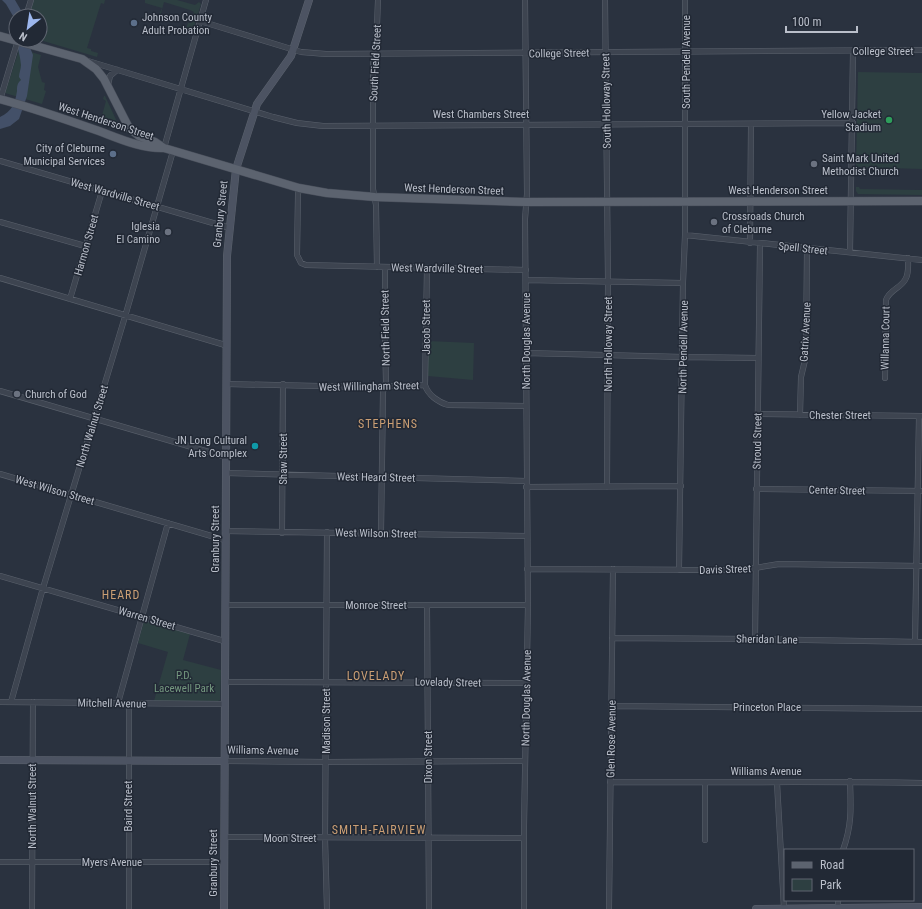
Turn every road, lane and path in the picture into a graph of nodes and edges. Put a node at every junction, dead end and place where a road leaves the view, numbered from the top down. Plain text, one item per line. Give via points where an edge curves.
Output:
1 (206, 0) edge
2 (309, 0) edge
3 (378, 0) edge
4 (525, 0) edge
5 (605, 0) edge
6 (686, 0) edge
7 (200, 21) junction
8 (14, 48) edge
9 (42, 48) edge
10 (294, 49) junction
11 (922, 50) edge
12 (854, 51) junction
13 (686, 52) junction
14 (605, 53) junction
15 (526, 54) junction
16 (375, 55) junction
17 (82, 59) junction
18 (117, 70) junction
19 (108, 84) junction
20 (181, 89) junction
21 (1, 100) edge
22 (255, 111) junction
23 (853, 122) junction
24 (607, 124) junction
25 (686, 124) junction
26 (751, 124) junction
27 (526, 125) junction
28 (373, 126) junction
29 (164, 148) junction
30 (174, 151) junction
31 (0, 161) edge
32 (236, 169) junction
33 (299, 188) junction
34 (102, 191) junction
35 (374, 197) junction
36 (685, 201) junction
37 (750, 201) junction
38 (851, 201) junction
39 (922, 201) edge
40 (526, 202) junction
41 (607, 202) junction
42 (157, 207) junction
43 (0, 222) edge
44 (230, 228) junction
45 (685, 235) junction
46 (750, 242) junction
47 (760, 244) junction
48 (85, 246) junction
49 (807, 248) junction
50 (850, 252) junction
51 (908, 258) junction
52 (922, 260) edge
53 (377, 267) junction
54 (385, 267) junction
55 (426, 268) junction
56 (526, 270) junction
57 (0, 278) edge
58 (526, 280) junction
59 (608, 281) junction
60 (683, 282) junction
61 (70, 299) junction
62 (125, 315) junction
63 (225, 345) junction
64 (526, 353) junction
65 (608, 355) junction
66 (683, 357) junction
67 (758, 358) junction
68 (885, 378) dead end
69 (227, 384) junction
70 (283, 384) junction
71 (425, 385) junction
72 (384, 386) junction
73 (0, 391) edge
74 (526, 406) junction
75 (757, 414) junction
76 (800, 415) junction
77 (920, 416) edge
78 (94, 419) junction
79 (226, 457) junction
80 (226, 473) junction
81 (0, 474) edge
82 (283, 476) junction
83 (382, 477) junction
84 (526, 484) junction
85 (681, 486) junction
86 (608, 487) junction
87 (756, 489) junction
88 (920, 491) edge
89 (71, 495) junction
90 (168, 524) junction
91 (225, 531) junction
92 (327, 532) junction
93 (282, 533) junction
94 (381, 533) junction
95 (527, 536) junction
96 (225, 540) junction
97 (919, 566) edge
98 (755, 568) junction
99 (527, 569) junction
100 (613, 569) junction
101 (679, 570) junction
102 (0, 576) edge
103 (42, 588) junction
104 (225, 605) junction
105 (326, 605) junction
106 (427, 605) junction
107 (528, 605) junction
108 (141, 617) junction
109 (612, 638) junction
110 (755, 638) junction
111 (224, 641) junction
112 (915, 642) junction
113 (922, 642) edge
114 (224, 682) junction
115 (326, 682) junction
116 (428, 682) junction
117 (527, 683) junction
118 (0, 702) edge
119 (11, 702) junction
120 (33, 702) junction
121 (118, 703) junction
122 (129, 703) junction
123 (224, 704) junction
124 (612, 706) junction
125 (922, 709) edge
126 (0, 760) edge
127 (32, 760) junction
128 (128, 761) junction
129 (225, 761) junction
130 (428, 761) junction
131 (525, 761) junction
132 (326, 762) junction
133 (850, 781) junction
134 (610, 782) junction
135 (777, 782) junction
136 (705, 783) junction
137 (922, 783) edge
138 (224, 837) junction
139 (325, 838) junction
140 (524, 838) junction
141 (429, 839) junction
142 (705, 840) dead end
143 (843, 849) edge
144 (0, 862) edge
145 (32, 862) junction
146 (129, 862) junction
147 (224, 862) junction
148 (838, 904) edge
149 (922, 907) edge
150 (784, 908) edge
151 (32, 909) edge
152 (129, 909) edge
153 (224, 909) edge
154 (327, 909) edge
155 (429, 909) edge
156 (524, 909) edge
157 (609, 909) edge
158 (756, 909) edge

1 - 7 street
2 - 10 street, Granbury Street
3 - 16 street, South Field Street
4 - 15 street, North Douglas Avenue
5 - 14 street, South Holloway Street
6 - 13 street, South Pendell Avenue
7 - 10 street, College Street
7 - 20 street
8 - 21 street
9 - 17 main road, West Chambers Street
10 - 16 street, College Street via 315,53
10 - 22 street, Granbury Street via 288,62 260,98
11 - 12 street, College Street
12 - 13 street, College Street
12 - 23 street
13 - 14 street, College Street
13 - 25 street, South Pendell Avenue
14 - 15 street, College Street
14 - 24 street, South Holloway Street
15 - 16 street, College Street
15 - 27 street, North Douglas Avenue
16 - 28 street, South Field Street
17 - 18 street, West Chambers Street
17 - 19 main road, West Chambers Street via 96,69
18 - 19 street via 111,75
18 - 20 street, West Chambers Street
19 - 29 main road, West Chambers Street via 129,128
20 - 22 street, West Chambers Street
20 - 29 street
21 - 29 main road, West Henderson Street via 125,140 154,148
22 - 28 street, West Chambers Street via 297,123
22 - 32 street, Granbury Street
23 - 26 street, West Chambers Street
23 - 38 street
24 - 25 street, West Chambers Street
24 - 27 street, West Chambers Street
24 - 41 street, South Holloway Street
25 - 26 street, West Chambers Street
25 - 36 street, North Pendell Avenue
26 - 37 street
27 - 28 street, West Chambers Street
27 - 40 street, North Douglas Avenue
28 - 35 street
29 - 30 main road, West Henderson Street
30 - 32 main road, West Henderson Street
30 - 42 street, North Walnut Street
31 - 34 street, West Wardville Street
32 - 33 main road, West Henderson Street
32 - 44 street, Granbury Street
33 - 35 main road, West Henderson Street via 332,194
33 - 53 street, West Wardville Street via 297,255 301,263
34 - 42 street, West Wardville Street
34 - 48 street, Harmon Street
35 - 40 main road, West Henderson Street
35 - 53 street
36 - 37 main road, West Henderson Street
36 - 41 main road, West Henderson Street
36 - 45 street, North Pendell Avenue
37 - 38 main road, West Henderson Street
37 - 46 street
38 - 39 main road, West Henderson Street
38 - 50 street
40 - 41 main road, West Henderson Street
40 - 56 street, North Douglas Avenue
41 - 59 street, North Holloway Street
42 - 44 street, West Wardville Street
42 - 62 street, North Walnut Street
43 - 48 street
44 - 63 street, Granbury Street via 226,264
45 - 46 street, Spell Street
45 - 60 street, North Pendell Avenue
46 - 47 street, Spell Street
47 - 49 street, Spell Street
47 - 67 street, Stroud Street
48 - 61 street, Harmon Street
49 - 50 street, Spell Street
49 - 76 street, Gatrix Avenue via 806,356 801,377
50 - 51 street, Spell Street
51 - 52 street, Spell Street
51 - 68 street, Willanna Court via 906,278 891,291 886,300
53 - 54 street, West Wardville Street
54 - 55 street, West Wardville Street
54 - 72 street, North Field Street
55 - 56 street, West Wardville Street
55 - 71 street, Jacob Street
56 - 58 street, North Douglas Avenue
57 - 61 street
58 - 59 street
58 - 64 street, North Douglas Avenue
59 - 60 street
59 - 65 street, North Holloway Street
60 - 66 street, North Pendell Avenue
61 - 62 street
62 - 63 street
62 - 78 street, North Walnut Street
63 - 69 street, Granbury Street
64 - 65 street
64 - 74 street, North Douglas Avenue
65 - 66 street
65 - 86 street, North Holloway Street
66 - 67 street
66 - 85 street, North Pendell Avenue
67 - 75 street, Stroud Street
69 - 70 street, West Willingham Street
69 - 79 street, Granbury Street
70 - 72 street, West Willingham Street
70 - 82 street, Shaw Street
71 - 72 street, West Willingham Street
71 - 74 street, West Willingham Street via 437,400 448,405
72 - 83 street, North Field Street
73 - 78 street
74 - 84 street, North Douglas Avenue
75 - 76 street, Chester Street
75 - 87 street, Stroud Street
76 - 77 street, Chester Street
77 - 88 street
78 - 79 street
78 - 89 street, North Walnut Street
79 - 80 street, Granbury Street
80 - 82 street, West Heard Street
80 - 91 street, Granbury Street
81 - 89 street, West Wilson Street
82 - 83 street, West Heard Street
82 - 93 street, Shaw Street
83 - 84 street, West Heard Street
83 - 94 street, North Field Street
84 - 86 street, West Heard Street
84 - 95 street, North Douglas Avenue
85 - 86 street, West Heard Street
85 - 101 street, North Pendell Avenue
87 - 88 street, Center Street
87 - 98 street, Stroud Street
88 - 97 street
89 - 90 street, West Wilson Street
89 - 103 street, North Walnut Street
90 - 96 street, West Wilson Street
90 - 108 street
91 - 93 street, West Wilson Street
91 - 96 street, Granbury Street
92 - 93 street, West Wilson Street
92 - 94 street, West Wilson Street
92 - 105 street, Madison Street
94 - 95 street, West Wilson Street
95 - 99 street, North Douglas Avenue
96 - 104 street, Granbury Street
97 - 98 street, Davis Street via 779,564
97 - 112 street
98 - 101 street, Davis Street
98 - 110 street, Stroud Street
99 - 100 street, Davis Street
99 - 107 street, North Douglas Avenue
100 - 101 street, Davis Street
100 - 109 street, Glen Rose Avenue
102 - 103 street, Warren Street
103 - 108 street, Warren Street
103 - 119 street, North Walnut Street
104 - 105 street, Monroe Street
104 - 111 street, Granbury Street
105 - 106 street, Monroe Street
105 - 115 street, Madison Street
106 - 107 street, Monroe Street
106 - 116 street, Dixon Street
107 - 117 street, North Douglas Avenue
108 - 111 street, Warren Street
108 - 121 street
109 - 110 street, Sheridan Lane
109 - 124 street, Glen Rose Avenue
110 - 112 street, Sheridan Lane
111 - 114 street, Granbury Street
112 - 113 street, Sheridan Lane
114 - 115 street, Lovelady Street
114 - 123 street, Granbury Street
115 - 116 street, Lovelady Street
115 - 132 street, Madison Street
116 - 117 street, Lovelady Street
116 - 130 street, Dixon Street
117 - 131 street, North Douglas Avenue
118 - 119 street, Mitchell Avenue
119 - 120 street, Mitchell Avenue
120 - 121 street, Mitchell Avenue
120 - 127 street, North Walnut Street
121 - 122 street, Mitchell Avenue
122 - 123 street, Mitchell Avenue
122 - 128 street, Baird Street
123 - 129 street, Granbury Street
124 - 125 street, Princeton Place
124 - 134 street, Glen Rose Avenue
126 - 127 street, Williams Avenue
127 - 128 street, Williams Avenue
127 - 145 street, North Walnut Street
128 - 129 street, Williams Avenue
128 - 146 street, Baird Street
129 - 132 street, Williams Avenue
129 - 138 street, Granbury Street
130 - 131 street, Williams Avenue
130 - 132 street, Williams Avenue
130 - 141 street, Dixon Street
131 - 140 street, North Douglas Avenue
132 - 139 street, Madison Street
133 - 135 street, Williams Avenue
133 - 137 street, Williams Avenue
133 - 143 street via 851,815
134 - 136 street, Williams Avenue
134 - 157 street, Glen Rose Avenue
135 - 136 street, Williams Avenue
135 - 150 street
136 - 142 street
138 - 139 street, Moon Street
138 - 147 street, Granbury Street
139 - 141 street, Moon Street
139 - 154 street, Madison Street
140 - 141 street, Moon Street
140 - 156 street, North Douglas Avenue
141 - 155 street, Dixon Street
144 - 145 street, Myers Avenue
145 - 146 street, Myers Avenue
145 - 151 street, North Walnut Street
146 - 147 street, Myers Avenue
146 - 152 street, Baird Street
147 - 153 street, Granbury Street
148 - 149 street
148 - 150 street
150 - 158 street

